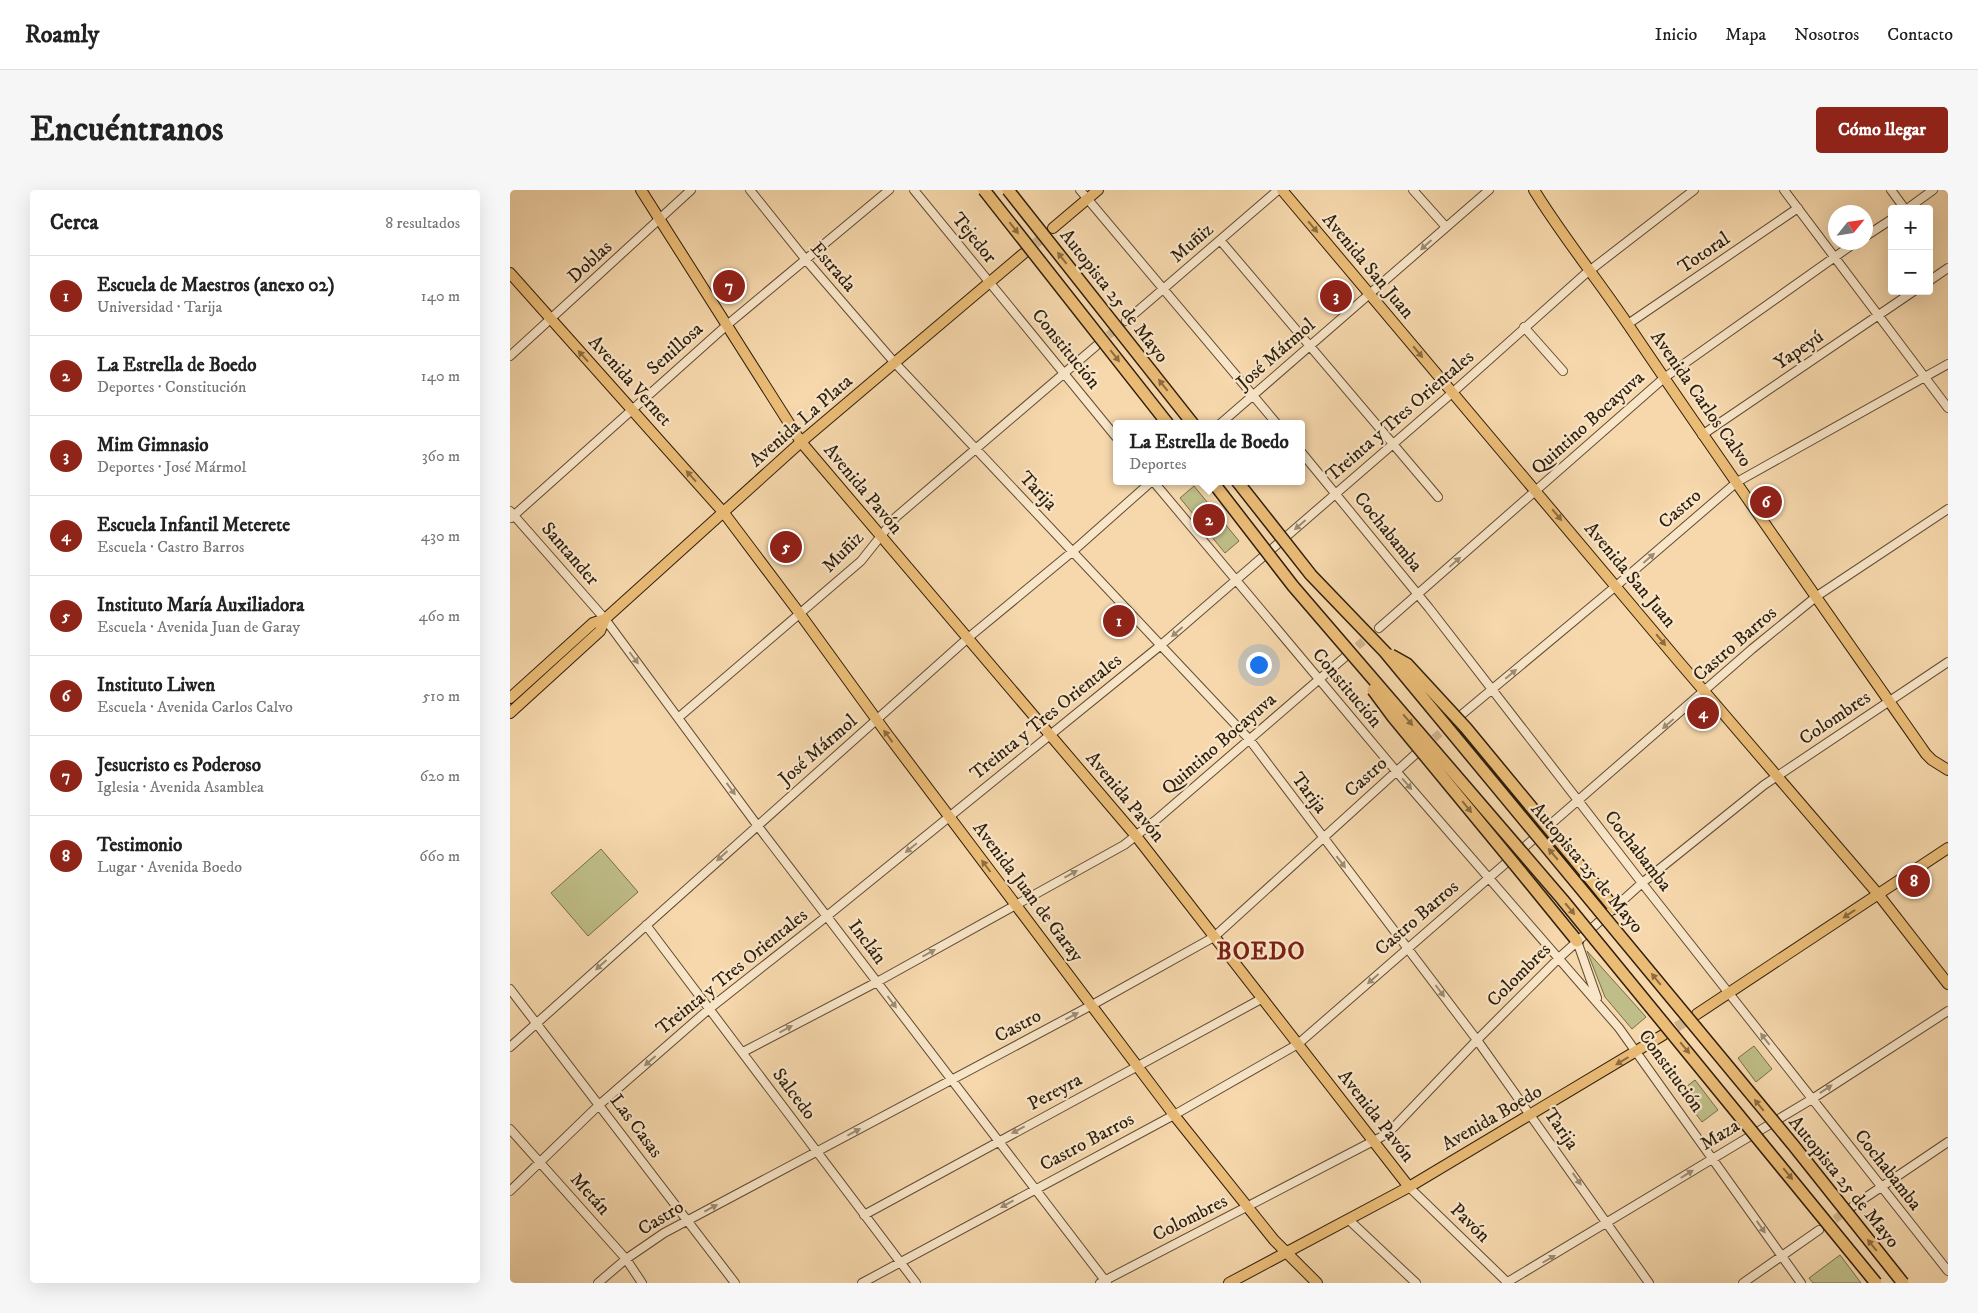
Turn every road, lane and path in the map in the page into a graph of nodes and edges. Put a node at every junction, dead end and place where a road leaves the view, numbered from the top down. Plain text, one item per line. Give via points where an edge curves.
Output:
1 (641, 190) edge
2 (691, 190) edge
3 (750, 190) edge
4 (889, 190) edge
5 (914, 190) edge
6 (984, 190) edge
7 (1008, 190) edge
8 (1080, 190) edge
9 (1098, 190) edge
10 (1280, 190) edge
11 (1413, 190) edge
12 (1489, 190) edge
13 (1534, 190) edge
14 (1694, 190) edge
15 (1784, 190) edge
16 (1891, 190) edge
17 (1933, 190) edge
18 (1088, 199) junction
19 (1903, 205) edge
20 (1912, 205) edge
21 (1798, 208) junction
22 (660, 219) junction
23 (1888, 222) edge
24 (1446, 227) junction
25 (1053, 228) tunnel mouth
26 (1873, 231) edge
27 (1220, 240) junction
28 (1845, 250) edge
29 (1023, 254) tunnel mouth
30 (1835, 257) junction
31 (806, 260) junction
32 (1948, 268) edge
33 (510, 273) edge
34 (1587, 273) junction
35 (1933, 278) edge
36 (990, 282) junction
37 (1163, 290) junction
38 (1370, 295) junction
39 (1908, 295) edge
40 (1878, 316) junction
41 (551, 320) junction
42 (1126, 321) tunnel mouth
43 (1628, 324) junction
44 (727, 325) junction
45 (1524, 327) junction
46 (1096, 346) tunnel mouth
47 (1310, 346) junction
48 (510, 356) edge
49 (894, 362) junction
50 (1948, 364) edge
51 (1064, 372) junction
52 (1563, 372) dead end
53 (1924, 377) junction
54 (1664, 378) junction
55 (1452, 393) junction
56 (1253, 396) junction
57 (1948, 408) edge
58 (632, 410) junction
59 (1165, 420) edge
60 (1190, 420) edge
61 (1225, 420) edge
62 (1274, 420) edge
63 (1113, 432) edge
64 (1702, 435) junction
65 (801, 442) junction
66 (1393, 445) junction
67 (978, 449) junction
68 (1305, 456) edge
69 (1737, 482) junction
70 (1147, 485) edge
71 (1155, 485) edge
72 (1215, 485) edge
73 (1241, 485) edge
74 (1536, 491) junction
75 (1336, 494) junction
76 (1438, 497) dead end
77 (1948, 510) edge
78 (724, 513) junction
79 (511, 515) edge
80 (880, 537) junction
81 (1072, 552) junction
82 (1236, 581) junction
83 (1616, 586) junction
84 (1418, 594) junction
85 (1817, 596) junction
86 (800, 614) junction
87 (1319, 616) junction
88 (605, 619) junction
89 (1379, 628) tunnel mouth
90 (968, 638) junction
91 (1161, 645) junction
92 (1385, 652) junction
93 (1345, 657) tunnel mouth
94 (1948, 662) edge
95 (1318, 680) junction
96 (1492, 689) junction
97 (1705, 692) junction
98 (510, 698) edge
99 (1889, 701) junction
100 (510, 713) edge
101 (1460, 716) tunnel mouth
102 (678, 718) junction
103 (877, 720) junction
104 (1051, 735) junction
105 (1249, 739) junction
106 (1420, 750) tunnel mouth
107 (1948, 770) edge
108 (1396, 771) junction
109 (1777, 776) junction
110 (1579, 801) junction
111 (949, 817) junction
112 (757, 825) junction
113 (1136, 836) junction
114 (1323, 838) junction
115 (1948, 848) edge
116 (1488, 877) junction
117 (1642, 883) junction
118 (1878, 894) junction
119 (1015, 904) junction
120 (1614, 908) junction
121 (827, 916) junction
122 (646, 925) junction
123 (1214, 937) junction
124 (1577, 941) junction
125 (1408, 949) junction
126 (1560, 957) junction
127 (877, 982) junction
128 (1948, 984) edge
129 (510, 990) edge
130 (1730, 994) junction
131 (1263, 998) junction
132 (1598, 1003) junction
133 (1092, 1005) junction
134 (709, 1009) junction
135 (1948, 1011) edge
136 (1697, 1014) tunnel mouth
137 (536, 1022) junction
138 (1663, 1035) tunnel mouth
139 (1477, 1040) junction
140 (1298, 1044) junction
141 (510, 1047) edge
142 (1638, 1051) junction
143 (743, 1052) junction
144 (1138, 1066) junction
145 (952, 1080) junction
146 (1812, 1099) junction
147 (599, 1105) junction
148 (1174, 1115) junction
149 (1532, 1115) junction
150 (510, 1129) edge
151 (998, 1141) junction
152 (1373, 1142) junction
153 (1948, 1142) edge
154 (817, 1152) junction
155 (1713, 1158) junction
156 (539, 1161) junction
157 (1409, 1187) junction
158 (1882, 1187) junction
159 (1035, 1189) junction
160 (510, 1191) edge
161 (1853, 1206) tunnel mouth
162 (1246, 1208) junction
163 (864, 1215) junction
164 (687, 1220) junction
165 (1348, 1220) junction
166 (1608, 1223) junction
167 (1819, 1230) tunnel mouth
168 (1286, 1253) junction
169 (1781, 1256) junction
170 (626, 1258) junction
171 (901, 1262) junction
172 (1948, 1271) edge
173 (1104, 1282) edge
174 (598, 1283) edge
175 (642, 1283) edge
176 (735, 1283) edge
177 (862, 1283) edge
178 (916, 1283) edge
179 (1229, 1283) edge
180 (1317, 1283) edge
181 (1416, 1283) edge
182 (1507, 1283) edge
183 (1649, 1283) edge
184 (1743, 1283) edge
185 (1801, 1283) edge
186 (1876, 1283) edge
187 (1903, 1283) edge

1 - 22 main road, Avenida Pavón
2 - 22 street, Doblas
3 - 31 street, Estrada
4 - 31 street, Senillosa
5 - 36 street, Tejedor
6 -> 59 highway, Autopista 25 de Mayo, bridge
60 -> 7 highway, Autopista 25 de Mayo, bridge
8 - 18 street
9 - 18 main road
10 - 27 street, Muñiz
10 -> 38 main road, Avenida San Juan
11 - 24 street
12 - 24 street, José Mármol
13 - 34 main road, Avenida Carlos Calvo via 1573,246
14 - 34 street, Treinta y Tres Orientales
15 - 21 street
16 - 19 street
17 - 20 street
18 - 25 main road
18 - 37 street
21 - 30 street
21 - 43 street, Totoral
22 - 41 street, Doblas
22 - 44 main road, Avenida Pavón
23 - 26 street
24 -> 38 street, José Mármol
27 - 37 street, Muñiz
27 - 47 street
28 - 30 street, Quintino Bocayuva
29 - 36 main road, Avenida La Plata
30 - 40 street
30 - 54 street, Quintino Bocayuva
31 - 44 street, Senillosa
31 - 49 street, Estrada
32 - 35 street
33 - 41 main road, Avenida Vernet
34 - 43 main road, Avenida Carlos Calvo
34 - 45 street, Treinta y Tres Orientales
36 - 49 main road, Avenida La Plata
36 - 51 street, Constitución
37 - 42 street, Muñiz
37 - 56 street
38 - 47 street, José Mármol
38 -> 55 main road, Avenida San Juan
39 - 40 street, Yapeyú
40 - 53 street
40 - 64 street, Yapeyú
41 - 48 street, Doblas
58 -> 41 main road, Avenida Vernet
43 - 54 main road, Avenida Carlos Calvo
44 - 58 street, Senillosa
44 - 65 main road, Avenida Pavón
45 - 52 street
45 - 55 street, Treinta y Tres Orientales
46 - 51 street, Muñiz
47 - 56 street, José Mármol
47 - 66 street
49 - 65 main road, Avenida La Plata
49 - 67 street, Tarija
50 - 53 street, Castro
51 - 63 street, Constitución
51 - 67 street, Muñiz
53 - 57 street
53 - 69 street, Castro
54 - 64 main road, Avenida Carlos Calvo
54 - 74 street, Quintino Bocayuva
55 - 66 street, Treinta y Tres Orientales
55 - 74 main road, Avenida San Juan
56 - 61 street, José Mármol
56 - 62 street
78 -> 58 main road, Avenida Vernet
58 - 79 street, Senillosa
64 - 69 main road, Avenida Carlos Calvo
65 - 78 main road, Avenida La Plata
65 - 80 main road, Avenida Pavón
66 - 75 street, Treinta y Tres Orientales
66 - 76 street
67 - 80 street, Muñiz via 896,518
67 - 81 street, Tarija
68 - 75 street, Cochabamba
83 -> 69 street, Castro
69 - 85 main road, Avenida Carlos Calvo
70 - 81 street, José Mármol
71 - 82 street, Constitución
72 - 87 highway, Autopista 25 de Mayo, bridge
73 - 92 highway, Autopista 25 de Mayo, bridge via 1311,576
74 -> 83 main road, Avenida San Juan
84 -> 74 street, Quintino Bocayuva
75 -> 82 street, Treinta y Tres Orientales
75 - 84 street, Cochabamba
77 - 85 street, Castro Barros
78 - 86 main road, Avenida Juan de Garay
78 - 88 main road, Avenida La Plata
79 - 88 street, Santander
80 - 86 street, Muñiz via 861,561
80 - 90 main road, Avenida Pavón
81 - 90 street, José Mármol
81 - 91 street, Tarija
82 -> 91 street, Treinta y Tres Orientales
82 - 95 street, Constitución
96 -> 83 street, Castro
83 -> 97 main road, Avenida San Juan
84 - 89 street, Quintino Bocayuva
84 - 96 street, Cochabamba
85 - 97 street, Castro Barros
85 - 99 main road, Avenida Carlos Calvo
86 - 102 street, Muñiz
86 - 103 main road, Avenida Juan de Garay
87 -> 124 highway, bridge via 1393,717
87 -> 186 highway, Autopista 25 de Mayo, bridge via 1562,899
88 - 98 main road, Avenida La Plata via 593,624
88 - 100 main road, Avenida La Plata via 600,631
88 -> 102 street, Inclán
90 - 103 street, José Mármol
90 - 104 main road, Avenida Pavón
91 - 104 street, Treinta y Tres Orientales
91 - 105 street, Tarija
92 - 120 highway, bridge via 1407,664 1466,728
187 -> 92 highway, Autopista 25 de Mayo, bridge
93 - 95 street, Quintino Bocayuva
94 - 99 street, Colombres
95 - 105 street, Quintino Bocayuva
95 - 108 street, Constitución
96 - 101 street, Castro
96 - 110 street, Cochabamba
97 - 109 main road, Avenida San Juan
97 -> 110 street, Castro Barros
99 - 107 main road, Avenida Carlos Calvo via 1926,754
99 - 109 street, Colombres
102 -> 112 street, Inclán
111 -> 103 main road, Avenida Juan de Garay
103 - 112 street, José Mármol
104 - 111 street, Treinta y Tres Orientales
104 - 113 main road, Avenida Pavón
105 - 113 street, Quintino Bocayuva
105 - 114 street, Tarija
106 - 108 street, Castro
108 - 114 street, Castro
108 -> 116 street, Constitución
109 - 117 street, Colombres
109 - 118 main road, Avenida San Juan
110 - 116 street, Castro Barros
110 - 117 street, Cochabamba
119 -> 111 main road, Avenida Juan de Garay
111 -> 121 street, Treinta y Tres Orientales
112 - 121 street, Inclán
112 -> 122 street, José Mármol
119 -> 113 street, Quintino Bocayuva
113 - 123 main road, Avenida Pavón
114 - 123 street, Castro
114 -> 125 street, Tarija
115 - 118 main road
116 - 125 street, Castro Barros
116 - 126 street, Constitución
117 - 120 street, Colombres
117 - 130 street, Cochabamba
118 - 128 main road, Avenida San Juan
118 -> 130 main road
127 -> 119 street, Quintino Bocayuva
119 - 133 main road, Avenida Juan de Garay
120 - 124 street, Colombres
121 - 127 street, Inclán
121 - 134 street, Treinta y Tres Orientales
122 - 134 street, Salcedo
122 -> 137 street, José Mármol
123 - 131 main road, Avenida Pavón
123 - 133 street, Castro
124 - 126 street, Colombres
124 - 132 street, Constitución
125 -> 139 street, Tarija
125 -> 140 street, Castro Barros
126 - 132 street, Constitución
126 - 139 street, Colombres
143 -> 127 street, Quintino Bocayuva
127 -> 145 street, Inclán
129 - 137 street, Las Casas
130 - 136 main road
146 -> 130 street, Cochabamba
131 - 140 main road, Avenida Pavón
131 - 144 street, Pereyra
132 - 142 street, Constitución
133 - 144 main road, Avenida Juan de Garay
145 -> 133 street, Castro
134 - 143 street, Salcedo
134 -> 147 street, Treinta y Tres Orientales
146 -> 135 street, Maza
137 - 141 street, José Mármol
137 - 147 street, Las Casas
138 - 142 main road, Avenida Boedo
139 - 149 street, Tarija
139 - 152 street, Colombres via 1394,1127
140 - 148 street, Castro Barros
140 - 152 main road, Avenida Pavón
142 -> 149 main road, Avenida Boedo
142 - 155 street, Constitución
143 - 154 street, Salcedo
144 - 148 main road, Avenida Juan de Garay
144 -> 151 street, Pereyra
145 - 151 street, Inclán
154 -> 145 street, Castro
146 - 155 street, Maza
146 - 158 street, Cochabamba
147 - 156 street, Treinta y Tres Orientales
147 - 164 street, Las Casas
148 - 159 street, Castro Barros
148 - 162 main road, Avenida Juan de Garay
149 - 157 main road, Avenida Boedo
149 -> 166 street, Tarija
150 - 156 street, Metán
151 - 159 street, Inclán
151 - 163 street, Pereyra
152 - 157 main road, Avenida Pavón
152 - 162 street, Colombres
153 - 158 street
154 - 163 street, Salcedo
164 -> 154 street, Castro
166 -> 155 street, Maza
155 -> 169 street, Constitución
156 - 160 street, Treinta y Tres Orientales
156 - 170 street, Metán
157 - 165 main road, Avenida Boedo
157 - 182 street, Pavón
158 - 161 street
158 - 172 street, Cochabamba
159 -> 171 street, Castro Barros
159 - 173 street, Inclán
162 - 168 main road, Avenida Juan de Garay
162 - 173 street, Colombres
163 - 171 street, Salcedo
164 - 170 street, Castro
164 - 176 street, Las Casas
165 - 168 main road, Avenida Boedo
165 - 181 street
182 -> 166 street, Maza
166 - 183 street, Tarija
167 - 169 street
168 - 179 main road, Avenida Boedo
168 - 180 main road, Avenida Juan de Garay
169 - 184 street
169 - 185 street, Constitución
170 - 174 street, Castro
170 - 175 street, Metán
171 - 177 street, Castro Barros
171 - 178 street, Salcedo

